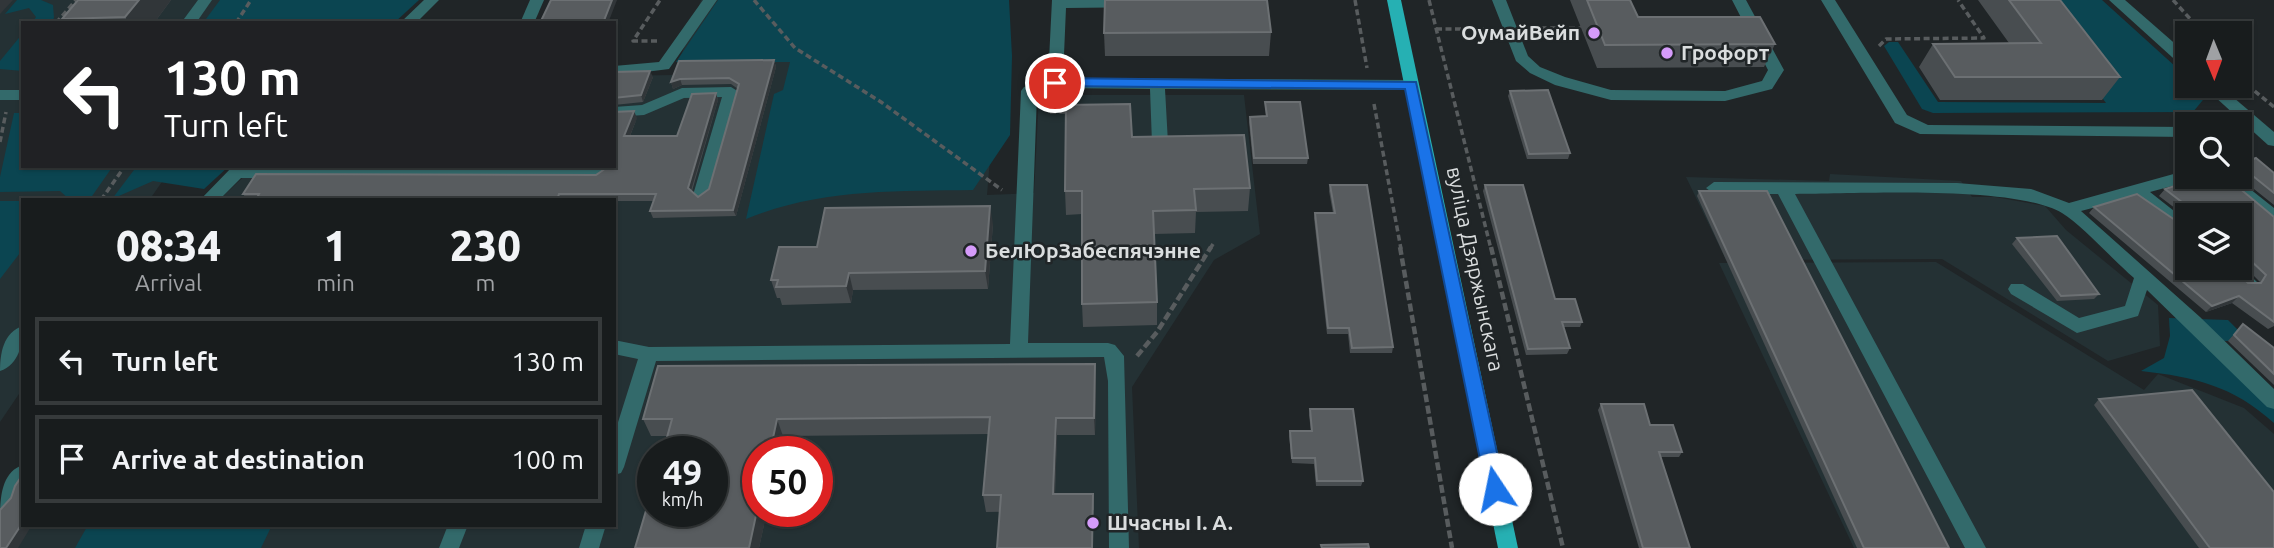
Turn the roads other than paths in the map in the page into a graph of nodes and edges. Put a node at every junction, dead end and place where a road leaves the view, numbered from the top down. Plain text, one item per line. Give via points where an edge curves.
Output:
1 (205, 0) edge
2 (432, 0) edge
3 (537, 0) edge
4 (710, 0) edge
5 (1163, 0) edge
6 (1394, 0) edge
7 (1499, 0) edge
8 (1739, 0) edge
9 (1828, 0) edge
10 (2116, 0) edge
11 (1059, 2) edge
12 (189, 21) edge
13 (409, 21) edge
14 (528, 21) edge
15 (2175, 52) edge
16 (616, 71) edge
17 (1055, 83) junction
18 (1157, 85) junction
19 (1411, 85) junction
20 (2224, 98) edge
21 (616, 112) edge
22 (2175, 125) edge
23 (2252, 132) edge
24 (2270, 134) edge
25 (1160, 143) edge
26 (240, 169) edge
27 (599, 173) edge
28 (2175, 179) edge
29 (1714, 188) edge
30 (2135, 189) junction
31 (2239, 189) edge
32 (1785, 191) junction
33 (701, 195) edge
34 (210, 198) edge
35 (2068, 209) junction
36 (2274, 217) edge
37 (2175, 221) edge
38 (2143, 276) junction
39 (2246, 280) edge
40 (2248, 282) edge
41 (2017, 289) dead end
42 (21, 335) edge
43 (616, 347) edge
44 (1020, 351) junction
45 (649, 355) junction
46 (0, 364) edge
47 (2274, 401) edge
48 (616, 461) edge
49 (21, 476) edge
50 (0, 509) edge
51 (457, 527) edge
52 (595, 527) edge
53 (449, 548) edge
54 (589, 548) edge
55 (1119, 548) edge
56 (1508, 548) edge
57 (1976, 548) edge

1 - 12 street
2 - 13 street
3 - 14 street
4 - 16 street via 664,66
5 - 11 street
6 - 19 main road, вуліца Дзяржынскага
7 - 8 street via 1521,58 1560,81 1611,95 1725,96 1767,85 1776,70
9 - 22 street via 1902,119 1926,130
10 - 15 street
11 - 17 street
17 - 18 street
17 - 44 street via 1029,91
18 - 19 street
18 - 25 street
19 - 56 main road, вуліца Дзяржынскага
20 - 24 street
21 - 33 street via 644,110 682,93 731,92
23 - 24 street
26 - 27 street
26 - 34 street
28 - 30 street
29 - 32 street
30 - 35 street
30 - 37 street
31 - 36 street
32 - 35 street via 1957,190 2031,195
32 - 57 street
35 - 38 street
38 - 41 street via 2132,311 2077,326
38 - 47 street
39 - 40 street
42 - 46 street
43 - 45 street
44 - 45 street
44 - 55 street via 1108,350 1115,356
45 - 48 street
49 - 50 street
51 - 53 street
52 - 54 street

